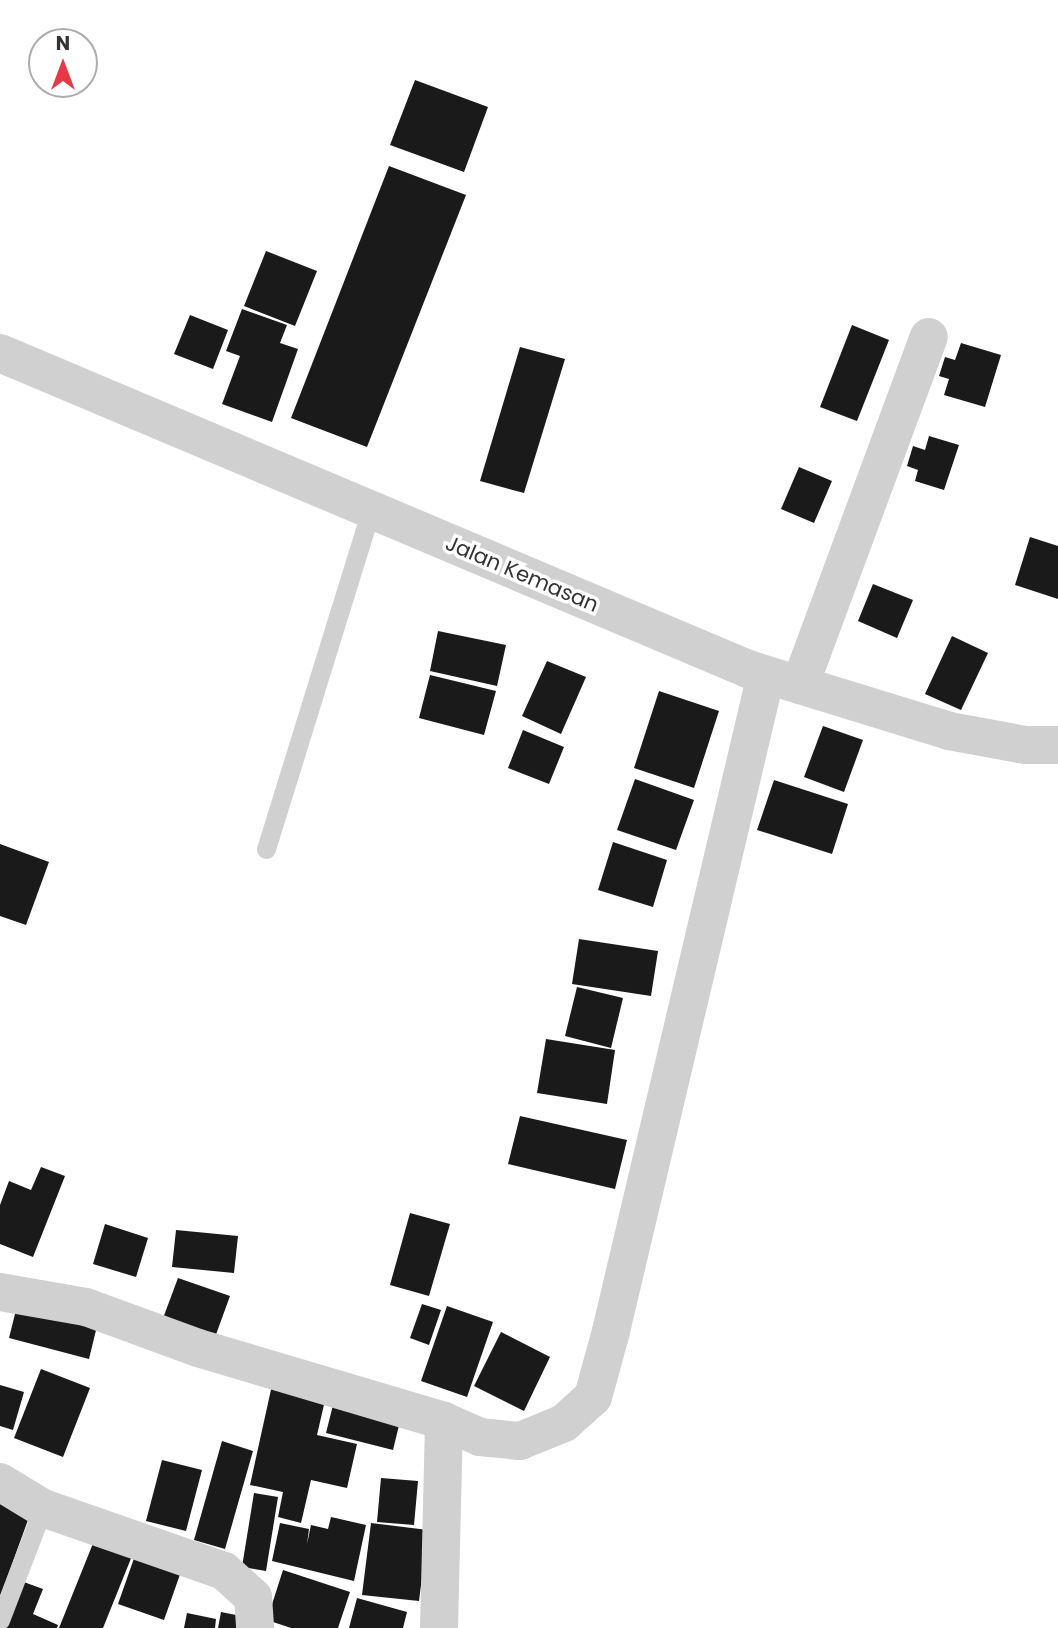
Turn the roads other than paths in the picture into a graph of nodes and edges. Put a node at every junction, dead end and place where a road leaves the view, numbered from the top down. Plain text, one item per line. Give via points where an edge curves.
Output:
1 (929, 337) dead end
2 (0, 353) edge
3 (371, 510) junction
4 (783, 680) junction
5 (1058, 745) edge
6 (265, 849) dead end
7 (0, 1292) edge
8 (444, 1421) junction
9 (0, 1482) edge
10 (43, 1508) junction
11 (0, 1620) edge
12 (255, 1628) edge
13 (439, 1628) edge

1 - 4 street
2 - 3 street, Jalan Kemasan
3 - 4 street, Jalan Kemasan
3 - 6 lane
4 - 5 street, Jalan Kemasan via 949,731 1025,745
4 - 8 street via 593,1396 564,1423 520,1441 480,1437
7 - 8 street via 86,1307 198,1349
8 - 13 street
9 - 10 street
10 - 11 lane
10 - 12 street via 224,1571 253,1597

